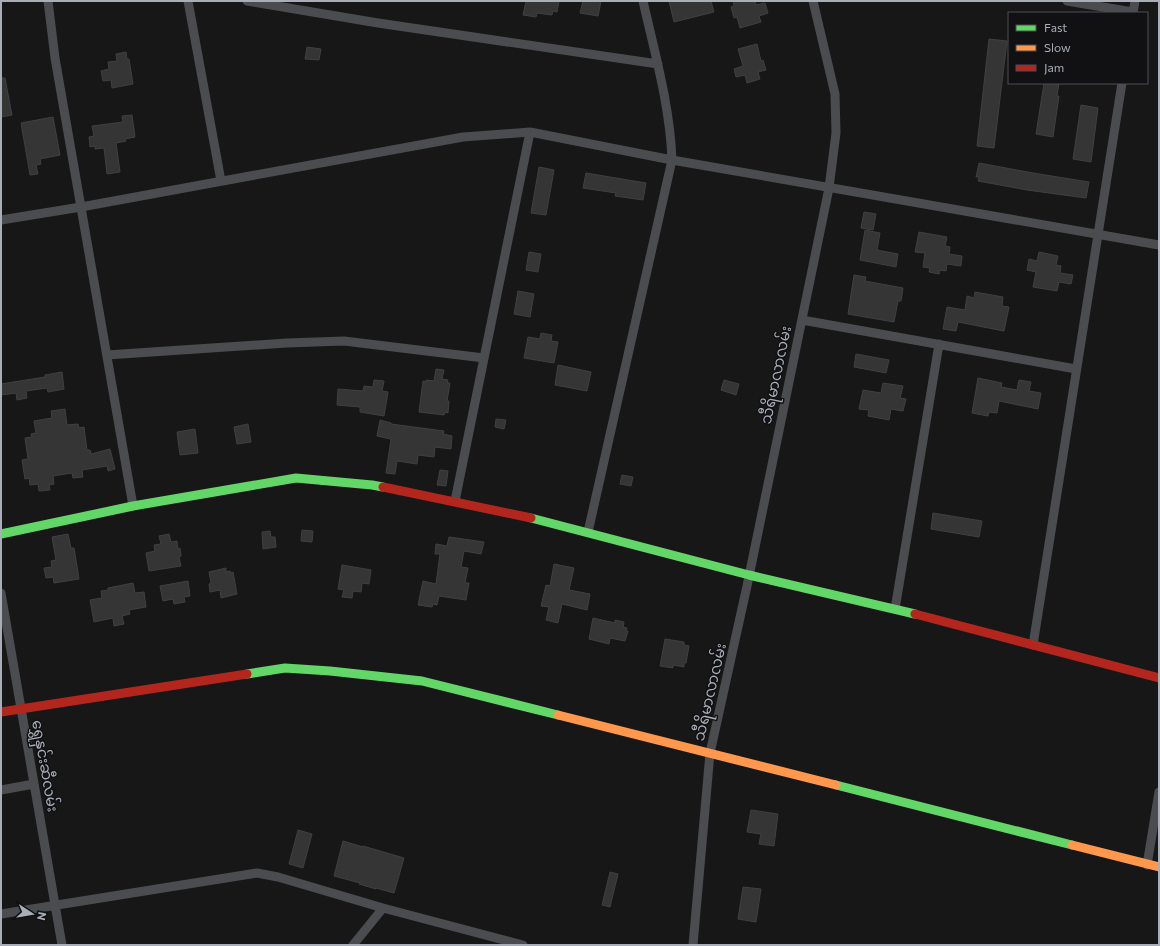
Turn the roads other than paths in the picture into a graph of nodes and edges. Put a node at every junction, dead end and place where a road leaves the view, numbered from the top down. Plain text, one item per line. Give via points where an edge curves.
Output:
1 (48, 1) edge
2 (188, 1) edge
3 (247, 1) edge
4 (643, 1) edge
5 (813, 1) edge
6 (1067, 1) edge
7 (1135, 1) edge
8 (1128, 12) edge
9 (1133, 12) edge
10 (658, 64) junction
11 (1122, 84) edge
12 (530, 132) junction
13 (672, 160) junction
14 (221, 181) junction
15 (829, 188) junction
16 (81, 207) junction
17 (1, 220) edge
18 (1098, 234) junction
19 (1159, 245) edge
20 (802, 320) junction
21 (939, 344) junction
22 (107, 355) junction
23 (484, 358) junction
24 (1076, 369) junction
25 (455, 501) junction
26 (133, 506) junction
27 (588, 532) junction
28 (1, 534) edge
29 (749, 574) junction
30 (1, 593) edge
31 (895, 609) junction
32 (1033, 645) junction
33 (1159, 678) edge
34 (20, 708) junction
35 (1, 712) edge
36 (710, 753) junction
37 (34, 784) junction
38 (1, 790) edge
39 (1159, 792) edge
40 (1147, 865) junction
41 (1159, 867) edge
42 (56, 905) junction
43 (382, 908) junction
44 (1, 914) edge
45 (62, 945) edge
46 (353, 945) edge
47 (523, 945) edge
48 (693, 945) edge

1 - 16 street via 55,58
2 - 14 street
3 - 10 street
4 - 10 street
5 - 15 street, သီရိမာလာလမ်း via 834,94 836,133
6 - 8 street
7 - 9 street
10 - 13 street via 667,106
11 - 18 street
12 - 13 street
12 - 14 street via 463,137
12 - 23 street
13 - 15 street
13 - 27 street
14 - 16 street
15 - 18 street
15 - 20 street, သီရိမာလာလမ်း
16 - 17 street
16 - 22 street
18 - 19 street
18 - 24 street
20 - 21 street
20 - 29 street, သီရိမာလာလမ်း
21 - 24 street
21 - 31 street
22 - 23 street via 287,343 344,342
22 - 26 street
23 - 25 street
24 - 32 street
25 - 26 street via 372,485 296,478
25 - 27 street
26 - 28 street
27 - 29 street
29 - 31 street
29 - 36 street, သီရိမာလာလမ်း
30 - 34 street, ရွှေနှင်းဆီလမ်း
31 - 32 street
32 - 33 street
34 - 35 street
34 - 36 street via 285,668 422,681
34 - 37 street, ရွှေနှင်းဆီလမ်း
36 - 40 street
36 - 48 street, သီရိမာလာလမ်း
37 - 38 street
37 - 42 street, ရွှေနှင်းဆီလမ်း
39 - 40 street
40 - 41 street
42 - 43 street via 257,873
42 - 44 street
42 - 45 street, ရွှေနှင်းဆီလမ်း
43 - 46 street
43 - 47 street

